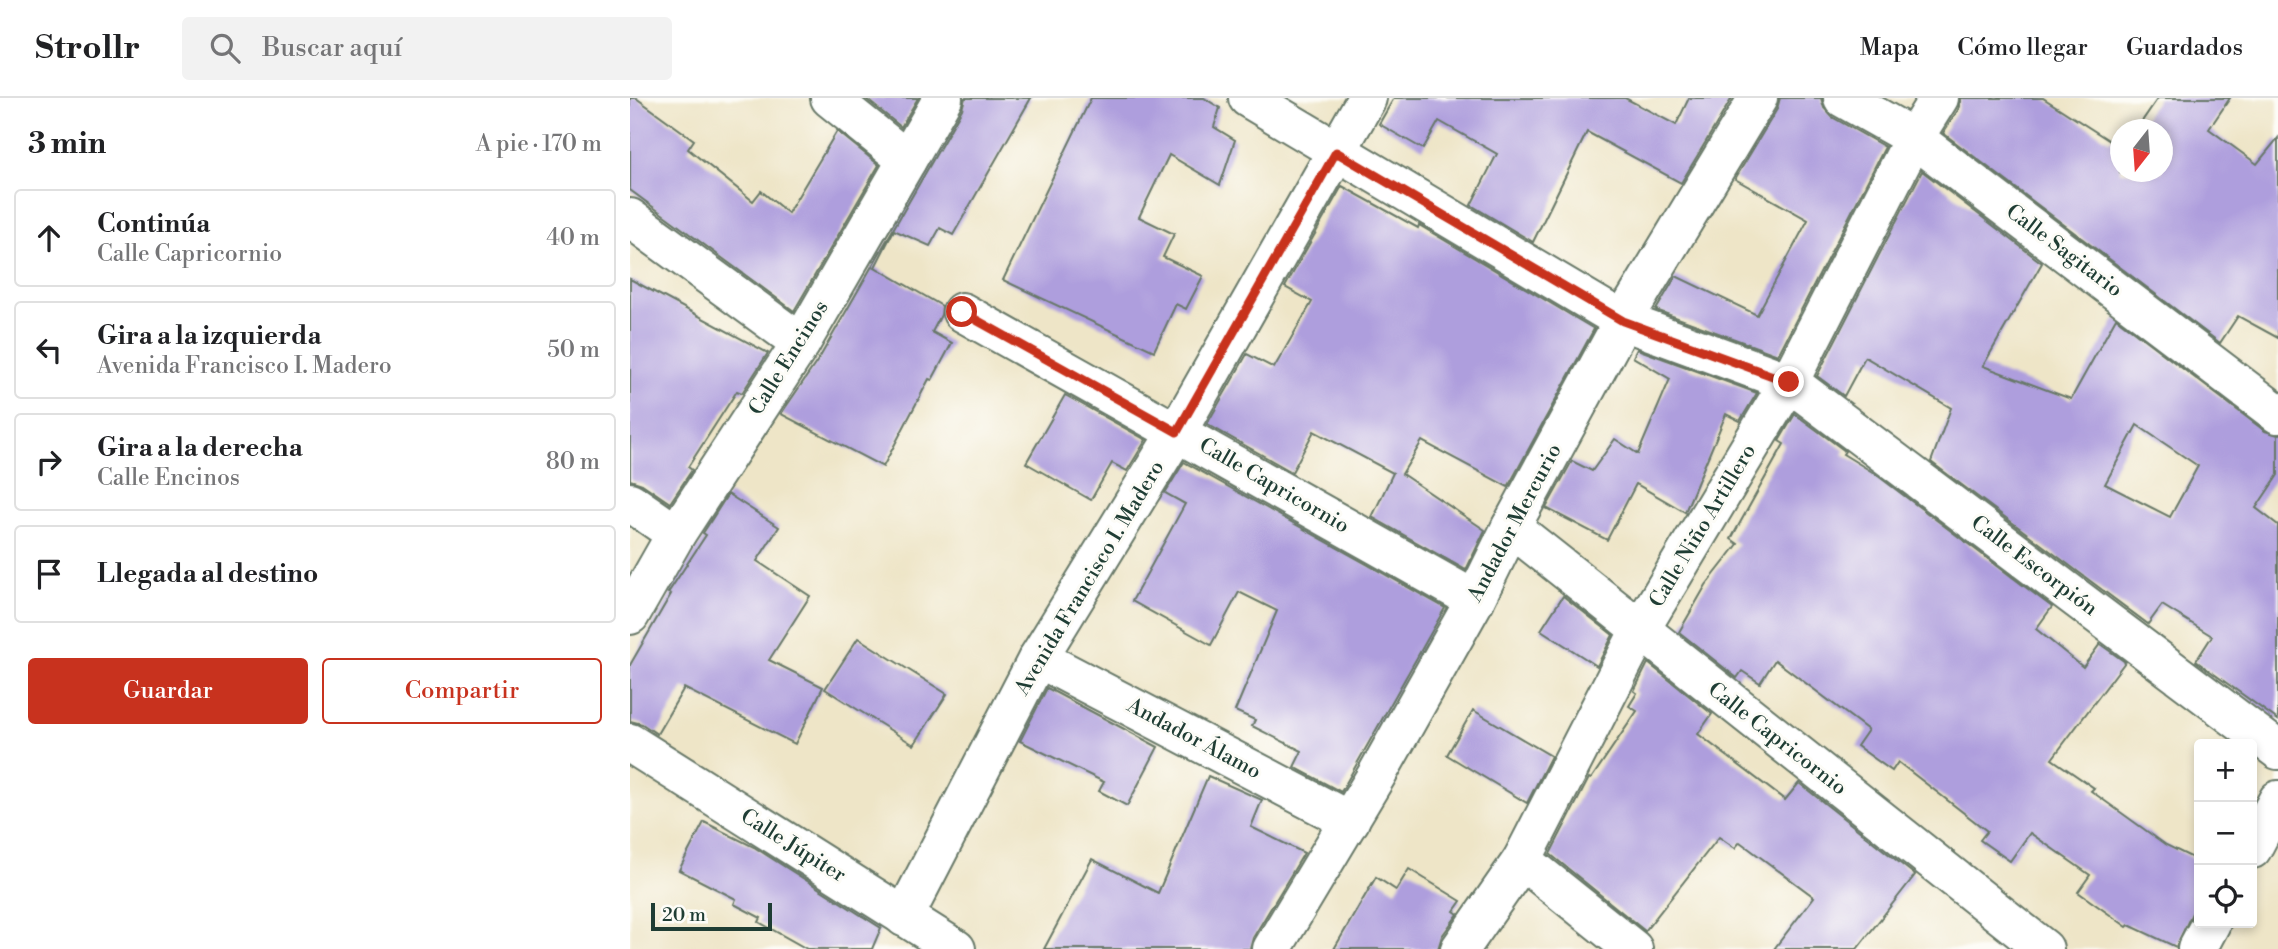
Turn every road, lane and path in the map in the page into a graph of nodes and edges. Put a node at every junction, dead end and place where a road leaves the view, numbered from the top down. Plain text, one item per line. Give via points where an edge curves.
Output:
1 (830, 98) edge
2 (943, 98) edge
3 (1248, 98) edge
4 (1367, 98) edge
5 (1758, 98) edge
6 (1843, 98) edge
7 (1939, 98) edge
8 (1914, 138) junction
9 (1336, 152) junction
10 (907, 160) junction
11 (630, 218) edge
12 (962, 312) dead end
13 (1623, 321) junction
14 (801, 342) junction
15 (1789, 382) junction
16 (2278, 414) edge
17 (1177, 432) junction
18 (630, 502) edge
19 (1511, 527) junction
20 (676, 534) junction
21 (1475, 600) junction
22 (630, 615) edge
23 (1640, 630) junction
24 (1038, 658) junction
25 (630, 743) edge
26 (2278, 750) edge
27 (2278, 800) edge
28 (1350, 821) junction
29 (2257, 840) edge
30 (1522, 860) junction
31 (904, 916) junction
32 (2208, 928) edge
33 (956, 949) edge
34 (1272, 949) edge
35 (1460, 949) edge
36 (1633, 949) edge
37 (2044, 949) edge
38 (2197, 949) edge

1 - 10 street
2 - 10 street, Calle Encinos
3 - 9 street
4 - 9 street, Avenida Francisco I. Madero
5 - 13 street, Andador Mercurio
6 - 8 street, Calle Sagitario
7 - 8 street, Calle Niño Artillero
8 - 15 street, Calle Niño Artillero
8 - 16 street, Calle Sagitario
9 - 13 street
9 - 17 street, Avenida Francisco I. Madero
10 - 14 street, Calle Encinos
11 - 14 street
12 - 17 street, Calle Capricornio
13 - 15 street
13 - 19 street, Andador Mercurio
14 - 20 street, Calle Encinos
15 - 23 street, Calle Niño Artillero
15 - 26 street, Calle Escorpión
17 - 21 street, Calle Capricornio
17 - 24 street, Avenida Francisco I. Madero
18 - 20 street
19 - 21 street, Andador Mercurio
19 - 23 street, Calle Capricornio
20 - 22 street, Calle Encinos
21 - 28 street, Andador Mercurio
23 - 30 street, Calle Niño Artillero
23 - 37 street, Calle Capricornio
24 - 28 street, Andador Álamo
24 - 31 street, Avenida Francisco I. Madero
25 - 31 street, Calle Júpiter
27 - 29 street
28 - 34 street, Andador Mercurio
30 - 35 street, Calle Niño Artillero
30 - 36 street
31 - 33 street, Calle Júpiter
32 - 38 street

